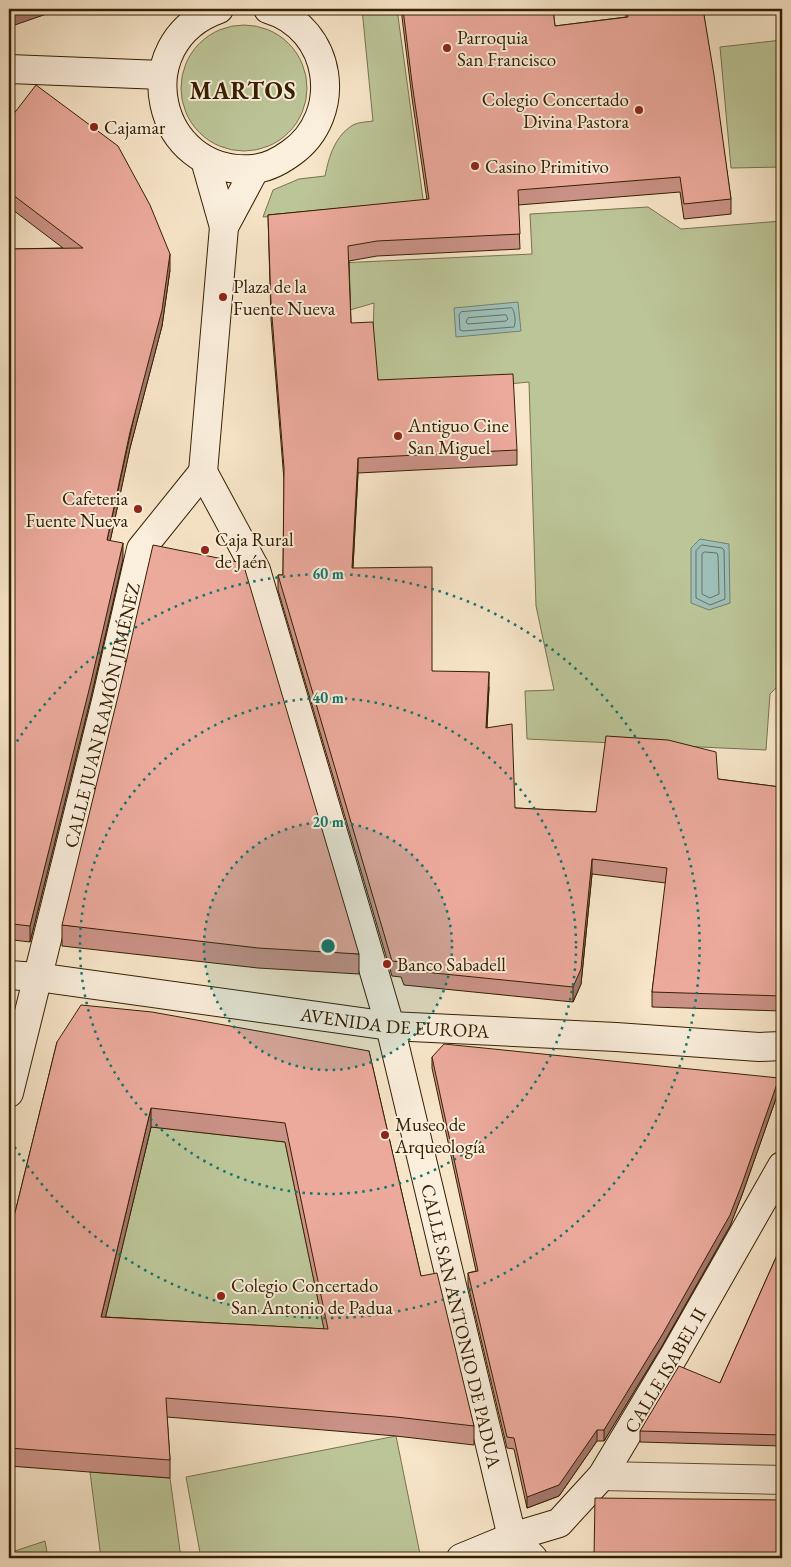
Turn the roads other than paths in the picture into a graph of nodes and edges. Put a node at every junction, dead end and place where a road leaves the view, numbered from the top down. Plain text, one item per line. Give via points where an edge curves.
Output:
1 (219, 9) edge
2 (268, 9) edge
3 (300, 18) edge
4 (9, 69) edge
5 (162, 74) junction
6 (205, 160) junction
7 (255, 169) junction
8 (224, 227) junction
9 (203, 472) junction
10 (9, 975) edge
11 (36, 977) junction
12 (390, 1026) junction
13 (782, 1046) edge
14 (9, 1093) edge
15 (782, 1166) edge
16 (602, 1476) junction
17 (782, 1480) edge
18 (512, 1537) junction
19 (461, 1558) edge
20 (532, 1558) edge

1 - 5 street via 205,14 185,29 169,50
2 - 3 street
3 - 7 street via 325,72 325,99 318,124 302,146 280,161
4 - 5 street
5 - 6 street via 162,100 170,124 185,145
6 - 7 street via 229,169
6 - 8 street
7 - 8 street
8 - 9 street
9 - 11 street, CALLE JUAN RAMÓN JIMÉNEZ via 141,549
9 - 12 street, CALLE SAN ANTONIO DE PADUA via 256,570
10 - 11 street, AVENIDA DE EUROPA
11 - 12 street, AVENIDA DE EUROPA
11 - 14 street, CALLE JUAN RAMÓN JIMÉNEZ
12 - 13 street, AVENIDA DE EUROPA
12 - 18 street, CALLE SAN ANTONIO DE PADUA
15 - 16 street, CALLE ISABEL II
16 - 17 street
16 - 18 street, CALLE ISABEL II via 559,1523
18 - 19 street, CALLE ISABEL II
18 - 20 street

